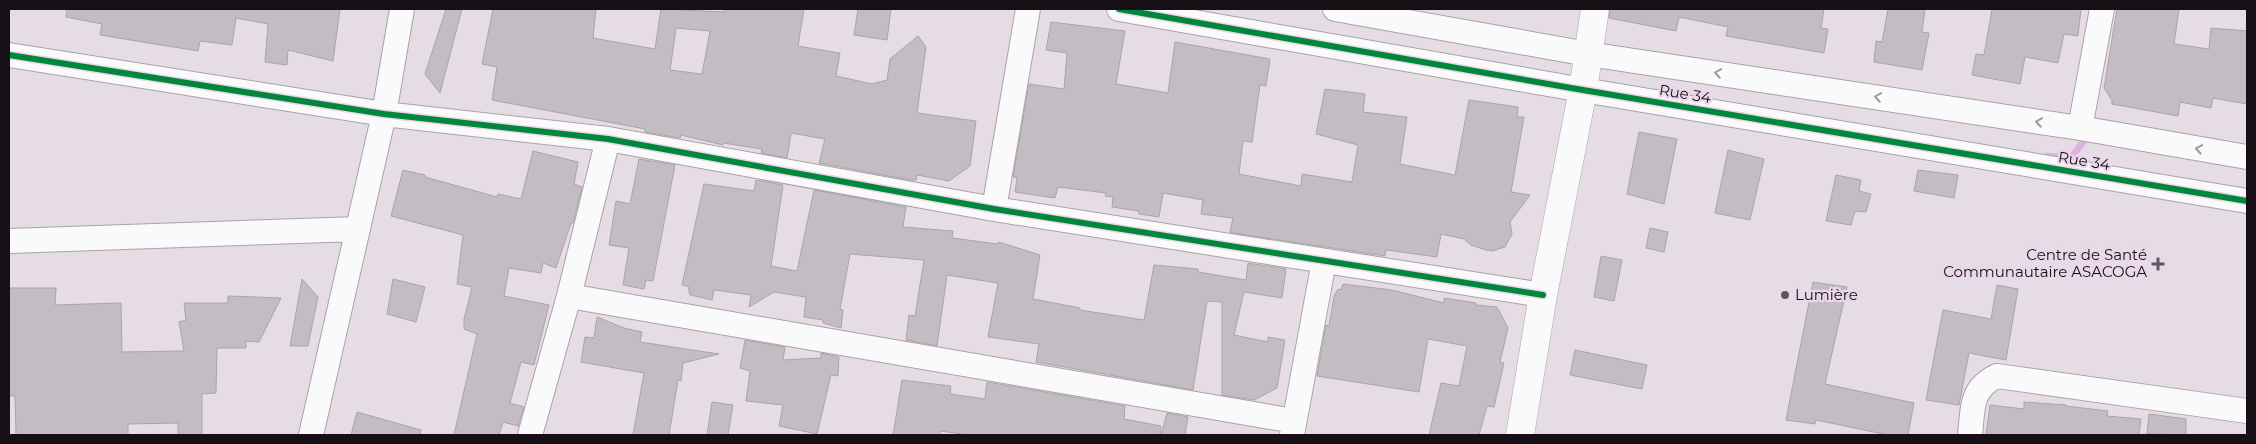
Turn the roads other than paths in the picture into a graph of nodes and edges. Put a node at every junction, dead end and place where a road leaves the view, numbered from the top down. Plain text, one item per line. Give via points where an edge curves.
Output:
1 (402, 9) edge
2 (1028, 9) edge
3 (1119, 9) edge
4 (1335, 9) edge
5 (1595, 9) edge
6 (2102, 9) edge
7 (1588, 54) junction
8 (9, 55) edge
9 (1583, 90) junction
10 (384, 114) junction
11 (2080, 128) junction
12 (608, 139) junction
13 (2247, 157) edge
14 (2247, 201) edge
15 (994, 209) junction
16 (358, 229) junction
17 (9, 241) edge
18 (1324, 261) junction
19 (1543, 295) junction
20 (569, 296) junction
21 (2247, 411) edge
22 (1293, 428) edge
23 (311, 435) edge
24 (530, 435) edge
25 (1520, 435) edge
26 (1970, 435) edge

1 - 10 street
2 - 15 street
3 - 9 street, Rue 34
4 - 7 street, Rue 34
5 - 7 street
6 - 11 street
7 - 9 street
11 -> 7 street, Rue 34
8 - 10 street
9 - 14 street, Rue 34
9 - 19 street
10 - 12 street
10 - 16 street
13 -> 11 street, Rue 34
12 - 15 street
12 - 20 street
15 - 18 street
16 - 17 street
16 - 23 street
18 - 19 street
18 - 22 street
19 - 25 street
20 - 22 street
20 - 24 street
21 - 26 street via 1997,376 1984,383 1975,398

